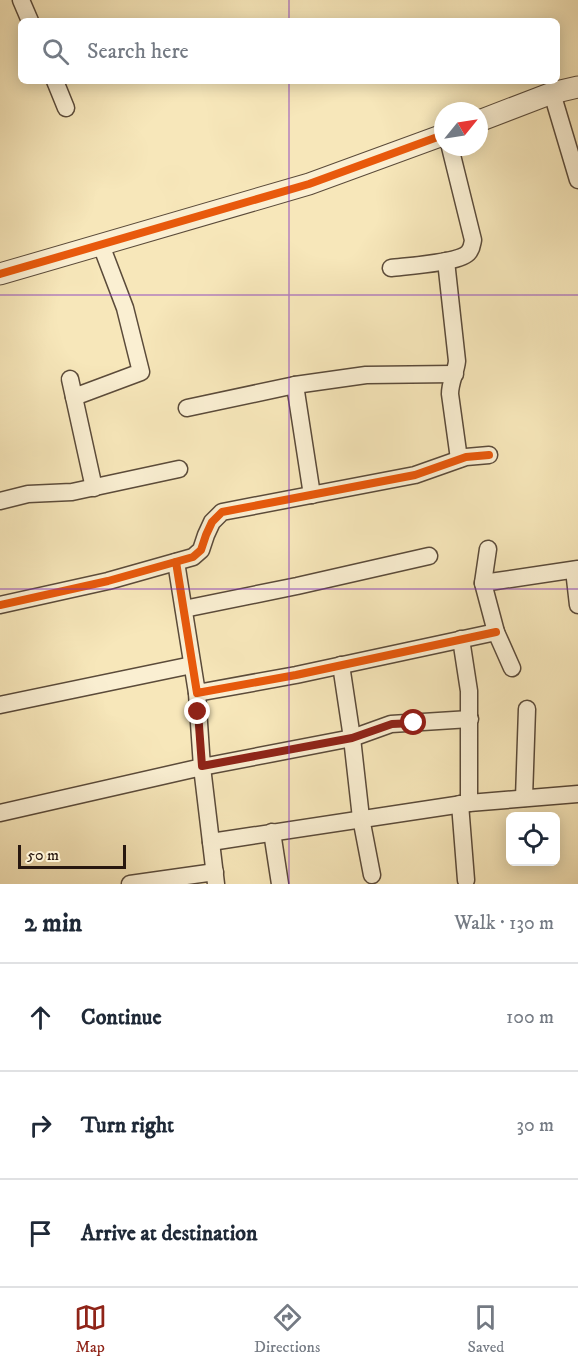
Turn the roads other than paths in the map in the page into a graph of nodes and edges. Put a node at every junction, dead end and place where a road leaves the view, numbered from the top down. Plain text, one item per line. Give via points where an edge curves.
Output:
1 (21, 0) edge
2 (29, 18) edge
3 (56, 84) edge
4 (578, 87) edge
5 (552, 93) junction
6 (66, 108) dead end
7 (488, 118) edge
8 (434, 138) edge
9 (452, 156) edge
10 (578, 180) edge
11 (101, 244) junction
12 (446, 261) junction
13 (391, 268) dead end
14 (0, 274) edge
15 (454, 374) junction
16 (70, 380) dead end
17 (295, 385) junction
18 (74, 397) junction
19 (187, 408) dead end
20 (489, 455) dead end
21 (459, 459) junction
22 (179, 469) dead end
23 (94, 488) junction
24 (312, 495) junction
25 (0, 500) edge
26 (488, 549) dead end
27 (429, 556) dead end
28 (176, 562) junction
29 (576, 570) edge
30 (483, 582) junction
31 (0, 605) edge
32 (578, 605) edge
33 (184, 609) junction
34 (496, 632) junction
35 (461, 639) junction
36 (192, 665) junction
37 (341, 665) junction
38 (512, 668) dead end
39 (197, 693) junction
40 (0, 705) edge
41 (527, 709) dead end
42 (470, 719) junction
43 (352, 738) junction
44 (202, 766) junction
45 (578, 794) edge
46 (524, 798) junction
47 (464, 803) junction
48 (0, 813) edge
49 (361, 818) junction
50 (272, 832) junction
51 (211, 842) junction
52 (372, 875) dead end
53 (215, 878) edge
54 (466, 880) dead end
55 (130, 884) edge
56 (280, 884) edge

1 - 2 street
3 - 6 street
4 - 5 street
5 - 7 street
5 - 10 street
8 - 11 street via 309,184
9 - 12 street via 473,240 472,248 464,256
11 - 14 street
11 - 18 street via 125,308 141,372
12 - 13 street
12 - 15 street via 457,361
15 - 17 street via 366,375
15 - 21 street via 450,394
16 - 18 street
17 - 19 street
17 - 24 street
18 - 23 street
20 - 21 street
21 - 24 street via 415,475
22 - 23 street
23 - 25 street
24 - 28 street via 222,512 212,522 201,550
26 - 30 street
27 - 33 street
28 - 31 street
28 - 33 street
29 - 30 street
29 - 32 street
30 - 34 street
33 - 36 street
34 - 35 street
34 - 38 street
35 - 37 street
35 - 42 street
36 - 39 street
36 - 40 street
37 - 39 street
37 - 43 street
39 - 44 street
41 - 46 street
42 - 43 street via 392,724
42 - 47 street
43 - 44 street
43 - 49 street
44 - 48 street
44 - 51 street
45 - 46 street
46 - 47 street
47 - 49 street
47 - 54 street
49 - 50 street
49 - 52 street
50 - 51 street
50 - 56 street
51 - 53 street
53 - 55 street

